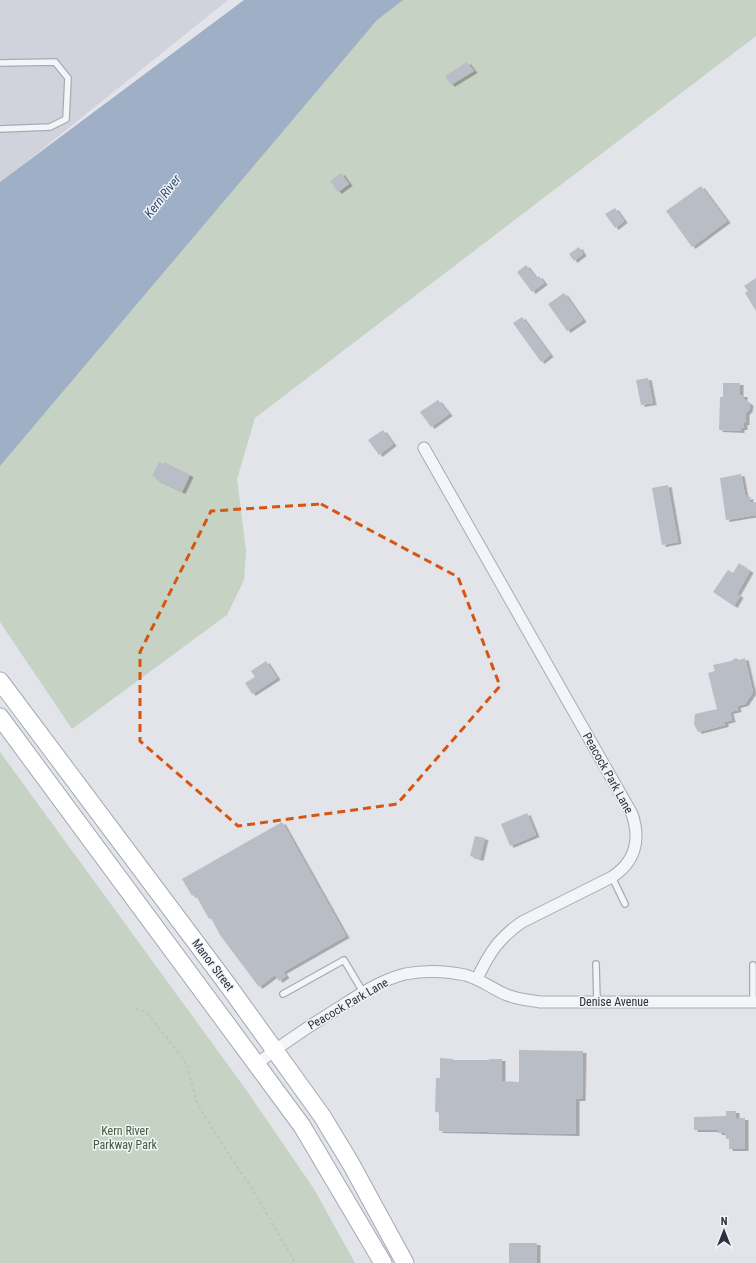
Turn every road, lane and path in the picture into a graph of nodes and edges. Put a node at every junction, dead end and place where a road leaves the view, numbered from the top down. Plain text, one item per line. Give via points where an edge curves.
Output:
1 (0, 63) edge
2 (0, 129) edge
3 (424, 448) dead end
4 (0, 681) edge
5 (0, 717) edge
6 (612, 877) junction
7 (625, 904) dead end
8 (596, 964) dead end
9 (753, 965) dead end
10 (477, 979) junction
11 (363, 992) junction
12 (284, 994) dead end
13 (596, 1002) junction
14 (754, 1002) edge
15 (136, 1009) dead end
16 (274, 1050) junction
17 (257, 1064) junction
18 (295, 1263) edge
19 (383, 1263) edge
20 (405, 1263) edge

1 - 2 lane via 55,62 68,78 66,119 50,127
3 - 6 street, Peacock Park Lane via 632,814 636,845 626,865
4 - 16 main road, Manor Street
5 - 17 main road, Manor Street
6 - 7 lane
6 - 10 street, Peacock Park Lane via 510,930 489,955
8 - 13 lane
9 - 14 lane
10 - 11 street, Peacock Park Lane via 435,971 419,972 387,980
10 - 13 street, Denise Avenue via 506,995 522,999 540,1002
11 - 12 lane via 344,960
11 - 16 street, Peacock Park Lane
13 - 14 street, Denise Avenue
15 - 18 path via 146,1012 183,1058 197,1102 256,1195
16 - 17 street, Peacock Park Lane
16 - 20 main road, Manor Street via 322,1116
17 - 19 main road, Manor Street via 302,1126

